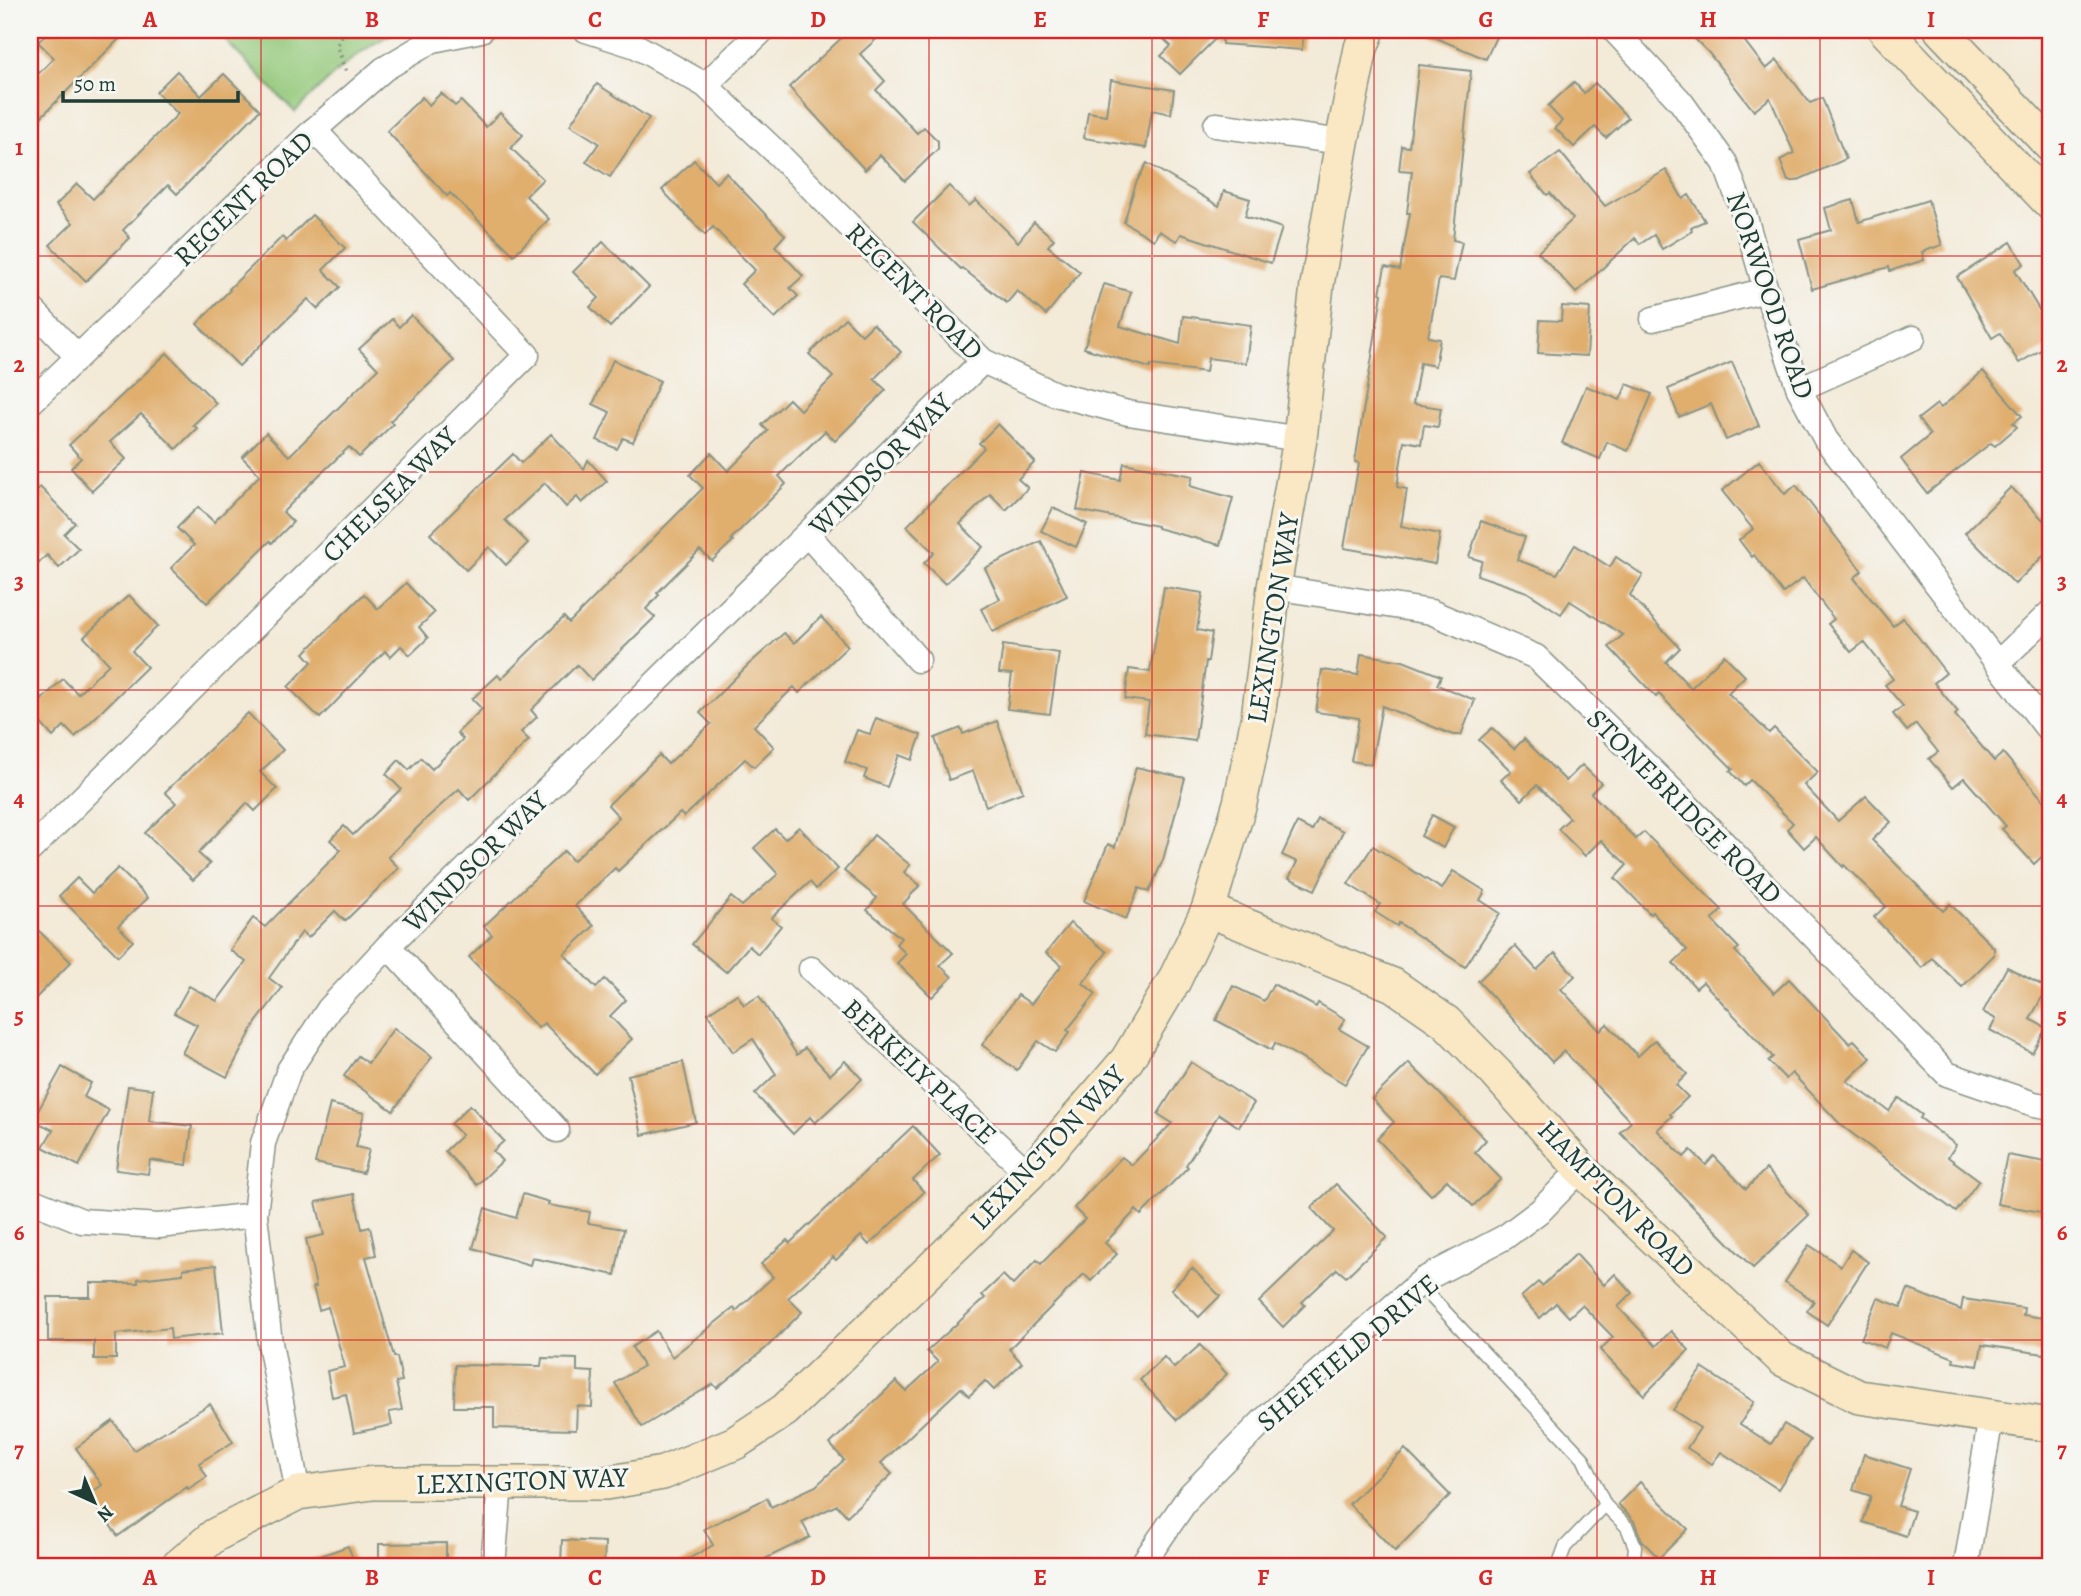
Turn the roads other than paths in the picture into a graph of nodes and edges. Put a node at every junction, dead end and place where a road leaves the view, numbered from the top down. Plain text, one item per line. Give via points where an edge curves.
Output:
1 (481, 30) edge
2 (586, 30) edge
3 (763, 30) edge
4 (1368, 30) edge
5 (1614, 30) edge
6 (1885, 30) edge
7 (1941, 30) edge
8 (705, 85) junction
9 (1216, 125) dead end
10 (314, 130) junction
11 (1342, 142) junction
12 (2051, 146) edge
13 (2051, 204) edge
14 (1766, 290) junction
15 (30, 307) edge
16 (1653, 319) dead end
17 (1913, 338) dead end
18 (77, 356) junction
19 (983, 361) junction
20 (1799, 389) junction
21 (30, 403) edge
22 (1300, 439) junction
23 (808, 535) junction
24 (1274, 587) junction
25 (2051, 612) edge
26 (918, 660) dead end
27 (1998, 663) junction
28 (2051, 733) edge
29 (30, 850) edge
30 (1208, 910) junction
31 (388, 946) junction
32 (810, 969) dead end
33 (2051, 1107) edge
34 (557, 1130) dead end
35 (1581, 1169) junction
36 (1030, 1174) junction
37 (30, 1200) edge
38 (255, 1215) junction
39 (1419, 1284) junction
40 (1991, 1417) junction
41 (2051, 1425) edge
42 (500, 1484) junction
43 (298, 1493) junction
44 (1605, 1505) junction
45 (178, 1566) edge
46 (493, 1566) edge
47 (1141, 1566) edge
48 (1558, 1566) edge
49 (1633, 1566) edge
50 (1965, 1566) edge

1 - 10 street, REGENT ROAD via 433,40 384,69
2 - 8 street, REGENT ROAD via 636,47
3 - 8 street
4 - 11 street, LEXINGTON WAY
5 - 14 street, NORWOOD ROAD via 1681,102 1725,163
6 - 13 street
7 - 12 street
8 - 19 street, REGENT ROAD
9 - 11 street
10 - 18 street, REGENT ROAD
10 - 29 street, CHELSEA WAY via 527,355
11 - 22 street, LEXINGTON WAY via 1317,285
14 - 16 street
14 - 20 street, NORWOOD ROAD
15 - 18 street
17 - 20 street
18 - 21 street, REGENT ROAD
19 - 22 street, REGENT ROAD via 1055,394 1128,413
19 - 23 street, WINDSOR WAY
20 - 27 street, NORWOOD ROAD via 1826,440
22 - 24 street, LEXINGTON WAY
23 - 26 street
23 - 31 street, WINDSOR WAY
24 - 30 street, LEXINGTON WAY via 1255,730 1240,803
24 - 33 street, STONEBRIDGE ROAD via 1431,612 1536,657 1679,797 1947,1074
25 - 27 street
27 - 28 street, NORWOOD ROAD
30 - 35 street, HAMPTON ROAD via 1393,985 1425,1007 1496,1073
30 - 36 street, LEXINGTON WAY via 1128,1060
31 - 34 street
31 - 38 street, WINDSOR WAY via 329,1009 289,1070 263,1143
32 - 36 street, BERKELY PLACE
35 - 39 street, SHEFFIELD DRIVE via 1541,1210 1505,1237
35 - 40 street, HAMPTON ROAD via 1782,1359 1859,1397
36 - 42 street, LEXINGTON WAY via 785,1410 735,1443 663,1473 606,1483
37 - 38 street via 82,1221 121,1224 159,1226
38 - 43 street, WINDSOR WAY via 270,1343
39 - 44 lane via 1583,1458
39 - 47 street, SHEFFIELD DRIVE via 1264,1420 1190,1495
40 - 41 street, HAMPTON ROAD
40 - 50 street
42 - 43 street, LEXINGTON WAY via 373,1483
42 - 46 street
43 - 45 street, LEXINGTON WAY via 215,1535
44 - 48 lane via 1565,1547
44 - 49 lane via 1627,1527 1635,1547

